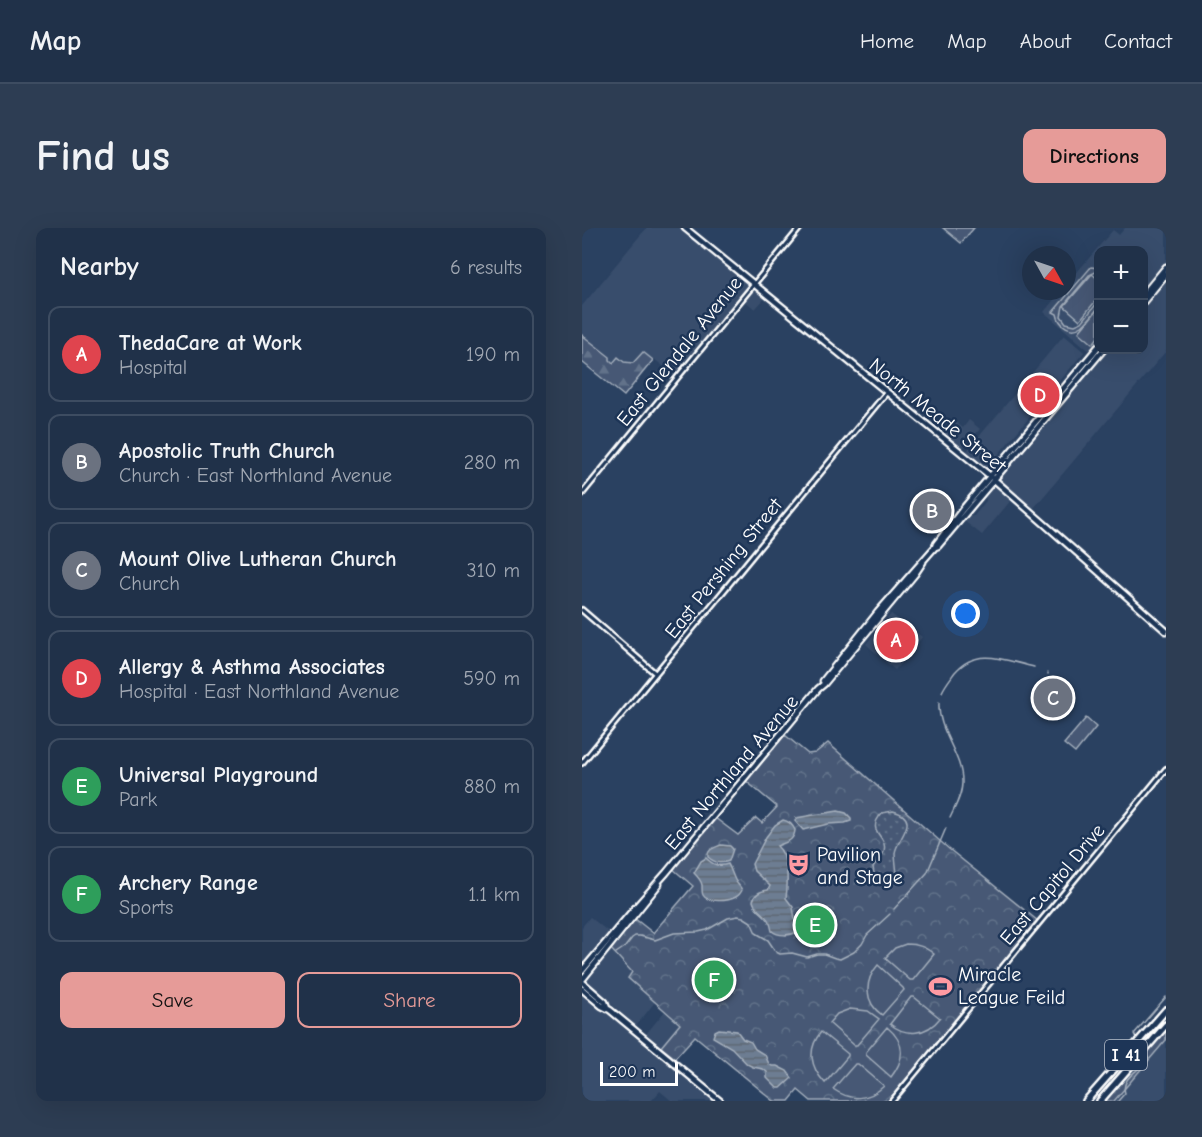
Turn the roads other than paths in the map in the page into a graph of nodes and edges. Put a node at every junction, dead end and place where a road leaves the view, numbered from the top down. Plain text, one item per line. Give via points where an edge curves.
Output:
1 (685, 228) edge
2 (800, 228) edge
3 (1166, 267) edge
4 (1166, 274) edge
5 (753, 284) junction
6 (1148, 288) edge
7 (1144, 300) edge
8 (1094, 352) edge
9 (1100, 354) edge
10 (887, 392) junction
11 (991, 478) junction
12 (582, 494) edge
13 (582, 610) edge
14 (1166, 631) edge
15 (656, 674) junction
16 (582, 763) edge
17 (1166, 769) edge
18 (666, 873) junction
19 (582, 971) edge
20 (582, 981) edge
21 (582, 990) edge
22 (607, 1007) junction
23 (1166, 1010) edge
24 (1166, 1025) edge
25 (720, 1101) edge
26 (892, 1101) edge
27 (1086, 1101) edge
28 (1100, 1101) edge

1 - 5 main road, North Meade Street
2 - 5 street, East Glendale Avenue
3 - 6 main road
4 - 7 main road
5 - 10 main road, North Meade Street
5 - 12 street, East Glendale Avenue
8 - 11 main road, East Northland Avenue
9 - 11 main road, East Northland Avenue
10 - 11 main road, North Meade Street
10 - 15 street, East Pershing Street
11 - 14 main road, North Meade Street
11 - 18 main road, East Northland Avenue
13 - 15 street
15 - 16 street, East Pershing Street
17 - 26 street, East Capitol Drive
18 - 19 main road, East Northland Avenue
18 - 20 main road, East Northland Avenue
20 - 22 main road
21 - 22 main road
22 - 25 main road
23 - 27 highway, I 41
24 - 28 highway, I 41

